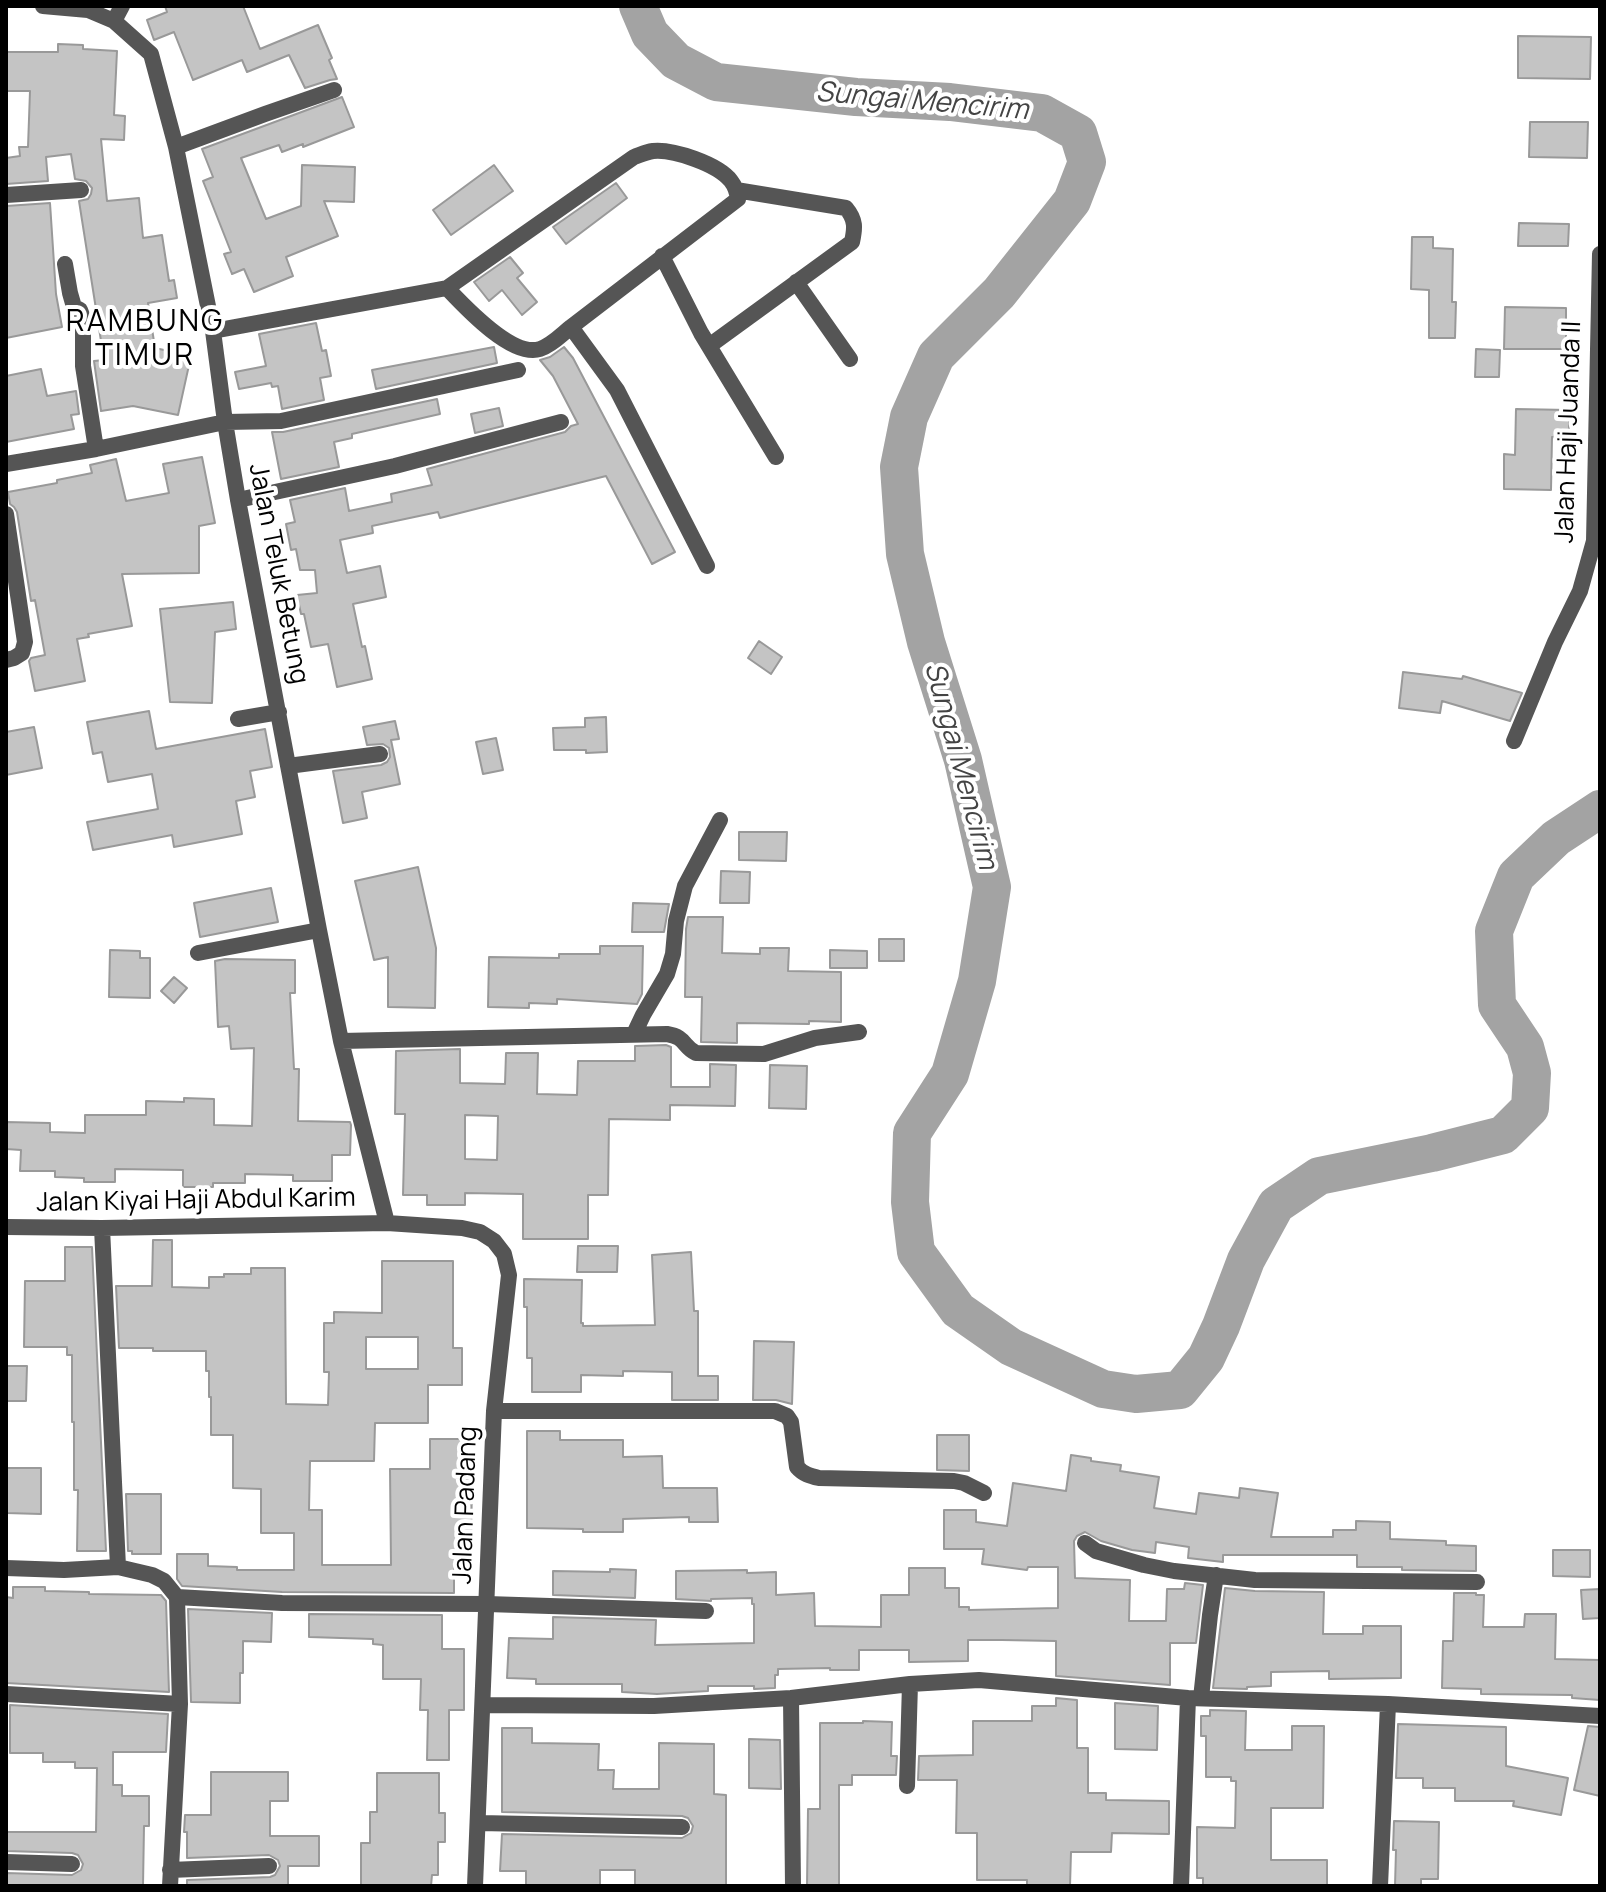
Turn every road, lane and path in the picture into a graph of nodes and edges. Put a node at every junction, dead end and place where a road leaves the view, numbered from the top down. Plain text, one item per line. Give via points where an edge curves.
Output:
1 (43, 6) edge
2 (122, 6) edge
3 (88, 8) edge
4 (114, 21) junction
5 (334, 90) dead end
6 (176, 147) junction
7 (81, 190) dead end
8 (736, 190) junction
9 (6, 195) edge
10 (1600, 254) edge
11 (662, 256) junction
12 (65, 264) dead end
13 (796, 282) junction
14 (447, 288) junction
15 (571, 327) junction
16 (213, 331) junction
17 (709, 346) junction
18 (850, 359) dead end
19 (518, 370) dead end
20 (225, 422) junction
21 (561, 422) dead end
22 (96, 449) junction
23 (776, 457) dead end
24 (6, 464) edge
25 (238, 500) junction
26 (6, 514) edge
27 (707, 566) dead end
28 (6, 660) edge
29 (279, 712) junction
30 (238, 719) dead end
31 (1514, 741) dead end
32 (380, 754) dead end
33 (288, 766) junction
34 (720, 820) dead end
35 (319, 930) junction
36 (198, 953) dead end
37 (859, 1032) dead end
38 (634, 1034) junction
39 (341, 1041) junction
40 (387, 1223) junction
41 (6, 1227) edge
42 (102, 1228) junction
43 (494, 1411) junction
44 (984, 1493) dead end
45 (1085, 1543) dead end
46 (118, 1567) junction
47 (6, 1568) edge
48 (1216, 1575) junction
49 (1477, 1582) dead end
50 (177, 1597) junction
51 (487, 1604) junction
52 (706, 1611) dead end
53 (910, 1684) junction
54 (6, 1694) edge
55 (791, 1698) junction
56 (1195, 1698) junction
57 (180, 1704) junction
58 (1388, 1704) junction
59 (484, 1705) junction
60 (1600, 1716) edge
61 (907, 1786) dead end
62 (479, 1823) junction
63 (682, 1827) dead end
64 (6, 1862) edge
65 (72, 1864) dead end
66 (269, 1866) dead end
67 (170, 1878) edge
68 (475, 1886) edge
69 (793, 1886) edge
70 (1181, 1886) edge
71 (1380, 1886) edge

1 - 3 street, Jalan Teluk Betung
2 - 4 street
3 - 4 street, Jalan Teluk Betung
4 - 6 street, Jalan Teluk Betung via 151,54
5 - 6 street
6 - 16 street, Jalan Teluk Betung
7 - 9 street
8 - 11 street via 738,199
8 - 13 street via 846,208 852,215 852,242
8 - 14 street via 727,177 697,161 651,151 634,157
10 - 31 street, Jalan Haji Juanda II via 1594,541 1580,591
11 - 15 street
11 - 17 street
12 - 22 street via 74,307 83,318 83,366
13 - 17 street
13 - 18 street
14 - 15 street via 507,342 523,348 537,351
14 - 16 street
15 - 27 street via 617,390
16 - 20 street, Jalan Teluk Betung
17 - 23 street
19 - 20 street via 281,421
20 - 22 street
20 - 25 street, Jalan Teluk Betung
21 - 25 street
22 - 24 street
25 - 29 street, Jalan Teluk Betung
26 - 28 street via 25,642 22,653
29 - 30 street
29 - 33 street, Jalan Teluk Betung
32 - 33 street
33 - 35 street, Jalan Teluk Betung
34 - 38 street via 685,886 670,965
35 - 36 street
35 - 39 street, Jalan Teluk Betung
37 - 38 street via 755,1055 696,1053 675,1035
38 - 39 street
39 - 40 street, Jalan Teluk Betung
40 - 42 street, Jalan Kiyai Haji Abdul Karim
40 - 43 street, Jalan Padang via 480,1232 504,1254 509,1275
41 - 42 street, Jalan Kiyai Haji Abdul Karim
42 - 46 street
43 - 44 street via 775,1411 791,1422 797,1467 809,1476 954,1481
43 - 51 street, Jalan Padang
45 - 48 street via 1144,1565
46 - 47 street
46 - 50 street via 164,1581
48 - 49 street
48 - 56 street
50 - 51 street
50 - 57 street
51 - 52 street
51 - 59 street, Jalan Padang
53 - 55 street
53 - 56 street via 992,1681
53 - 61 street
54 - 57 street
55 - 59 street via 654,1706
55 - 69 street
56 - 58 street
56 - 70 street
57 - 67 street
58 - 60 street
58 - 71 street
59 - 62 street, Jalan Padang
62 - 63 street
62 - 68 street, Jalan Padang
64 - 65 street
66 - 67 street

